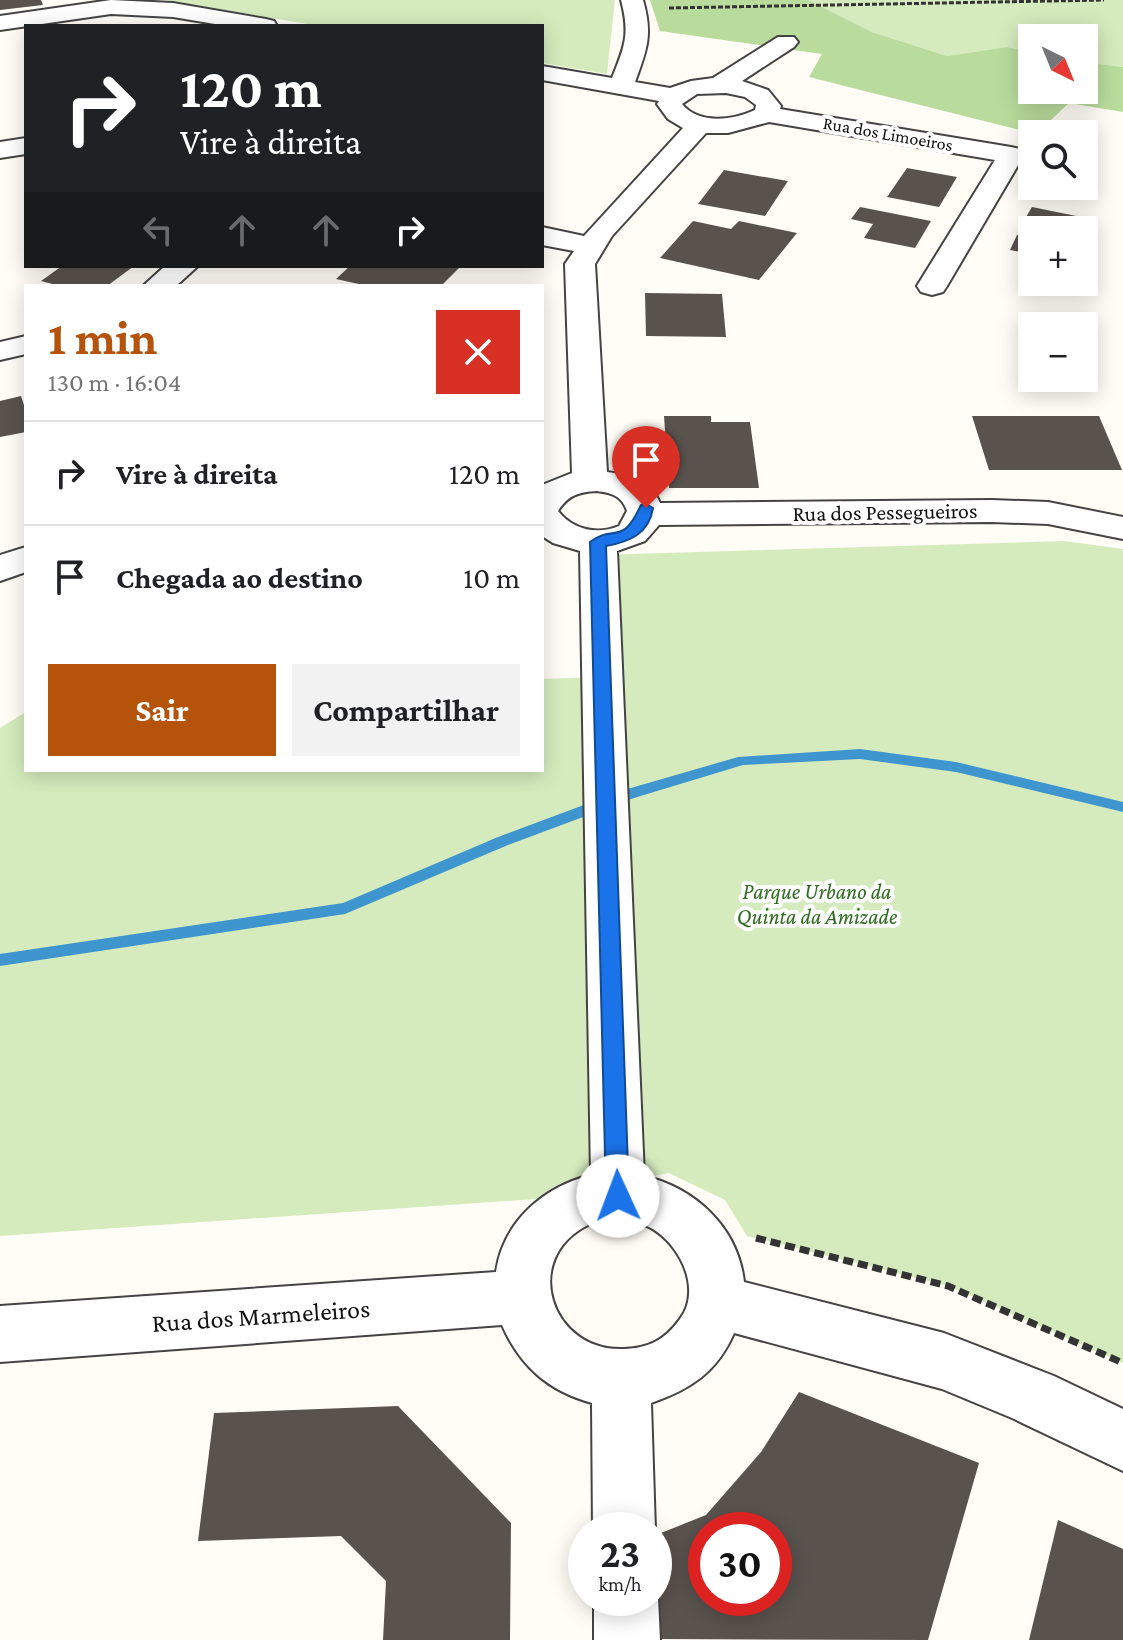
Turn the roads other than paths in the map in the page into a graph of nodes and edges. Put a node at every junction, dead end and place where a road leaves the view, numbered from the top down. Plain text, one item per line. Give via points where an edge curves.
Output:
1 (633, 4) edge
2 (0, 23) edge
3 (254, 24) edge
4 (786, 42) dead end
5 (544, 73) edge
6 (719, 85) junction
7 (621, 87) junction
8 (674, 96) junction
9 (766, 114) junction
10 (700, 124) junction
11 (24, 146) edge
12 (0, 150) edge
13 (544, 236) edge
14 (591, 246) junction
15 (180, 268) edge
16 (160, 284) edge
17 (932, 286) dead end
18 (24, 345) edge
19 (0, 351) edge
20 (590, 480) junction
21 (544, 500) edge
22 (645, 514) junction
23 (544, 517) edge
24 (1123, 528) edge
25 (598, 542) junction
26 (24, 559) edge
27 (0, 569) edge
28 (618, 1196) junction
29 (522, 1297) junction
30 (715, 1301) junction
31 (0, 1334) edge
32 (621, 1381) junction
33 (1123, 1441) edge
34 (624, 1512) edge
35 (626, 1616) edge
36 (627, 1640) edge

1 - 7 street via 638,42
2 - 3 street via 111,7 173,10
4 - 6 street
5 - 7 street
6 - 8 street
6 - 9 street via 765,98
7 - 8 street
8 - 10 street via 669,104 673,112
9 - 10 street via 739,125
9 - 17 street, Rua dos Limoeiros via 1011,155
10 - 14 street
11 - 12 street
13 - 14 street
14 - 20 street via 580,264
15 - 16 street
18 - 19 street
20 - 21 street via 570,483
20 - 22 street via 627,487 640,497
22 - 24 street, Rua dos Pessegueiros via 992,511 1048,513
22 - 25 street via 634,531
23 - 25 street via 559,535
25 - 28 street
26 - 27 street
28 - 29 street via 581,1202 550,1221 529,1250
28 - 30 street via 654,1203 685,1221 708,1250 718,1285
29 - 31 street, Rua dos Marmeleiros
29 - 32 street via 528,1320 549,1352 582,1373
30 - 32 street via 713,1320 693,1352 660,1373
30 - 33 street via 944,1361
32 - 34 street
35 - 36 street

